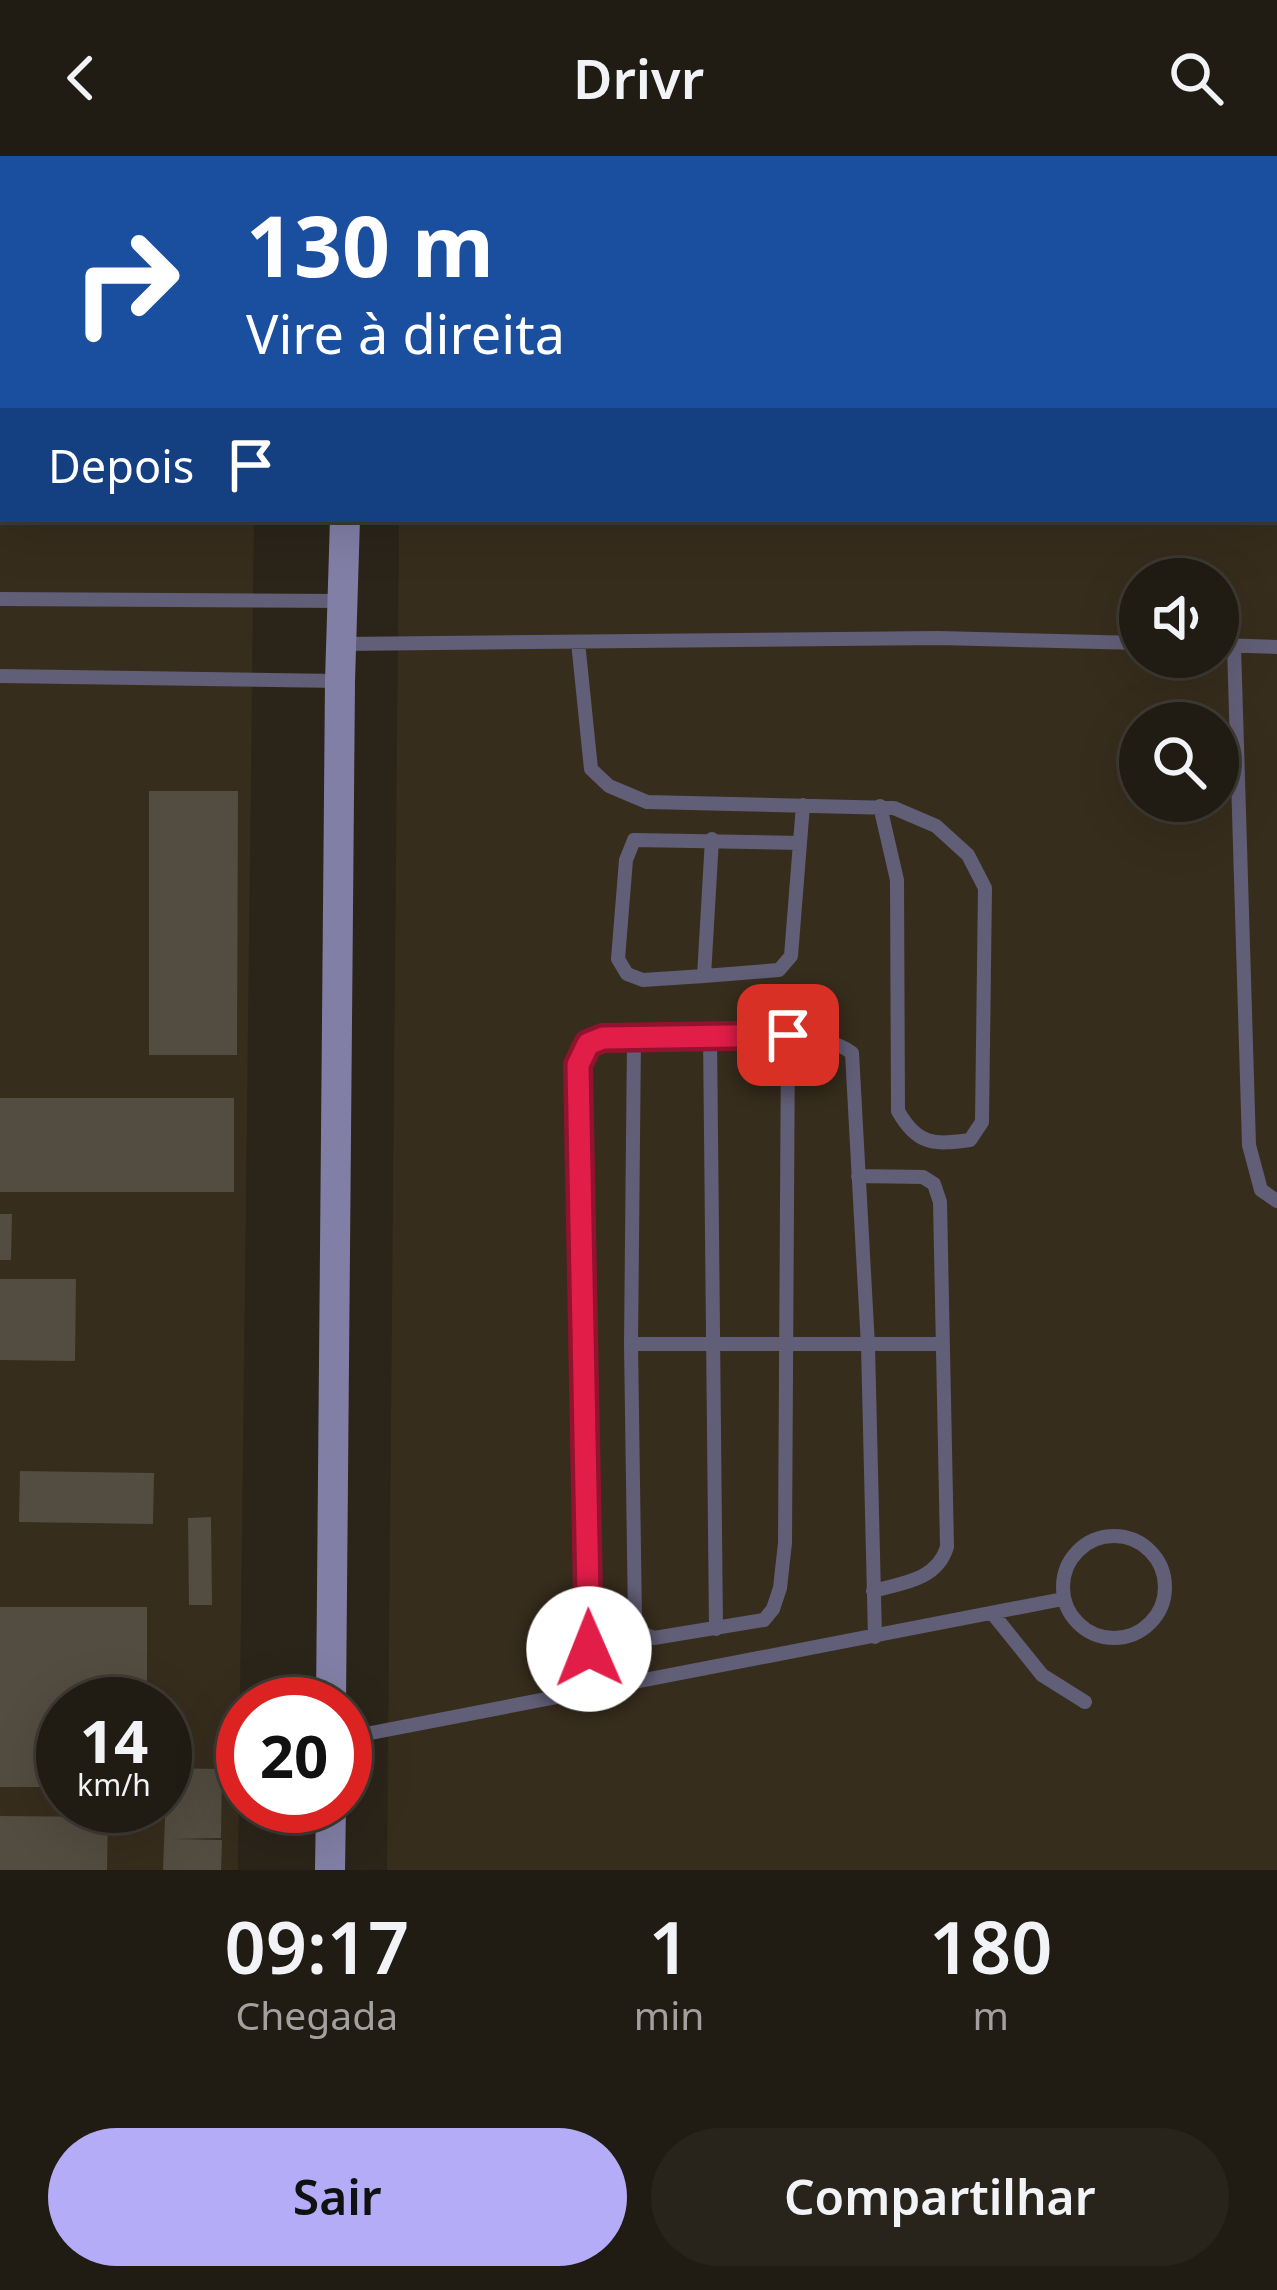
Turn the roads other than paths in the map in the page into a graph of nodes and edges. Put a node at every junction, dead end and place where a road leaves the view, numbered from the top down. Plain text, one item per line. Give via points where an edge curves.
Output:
1 (345, 522) edge
2 (0, 599) edge
3 (344, 601) junction
4 (578, 642) junction
5 (1119, 642) edge
6 (342, 644) junction
7 (1239, 646) edge
8 (1277, 647) edge
9 (0, 676) edge
10 (1227, 678) edge
11 (340, 681) junction
12 (802, 805) junction
13 (880, 806) junction
14 (712, 839) junction
15 (800, 843) junction
16 (704, 976) junction
17 (710, 1034) junction
18 (788, 1035) junction
19 (634, 1037) junction
20 (858, 1176) junction
21 (1277, 1201) edge
22 (788, 1343) junction
23 (631, 1344) junction
24 (711, 1344) junction
25 (943, 1344) junction
26 (868, 1346) junction
27 (873, 1591) junction
28 (1063, 1599) junction
29 (993, 1614) junction
30 (716, 1629) junction
31 (875, 1637) junction
32 (332, 1677) edge
33 (590, 1691) junction
34 (1085, 1702) dead end
35 (372, 1733) edge
36 (331, 1833) edge
37 (330, 1870) edge

1 - 3 main road
2 - 3 lane
3 - 6 main road
4 - 5 lane
4 - 6 lane
4 - 12 lane via 591,769 609,786 647,802
6 - 11 main road
7 - 8 lane
9 - 11 lane
10 - 21 lane via 1249,1145 1261,1190
11 - 32 main road
12 - 13 lane
12 - 15 lane
13 - 13 lane via 936,826 968,855 985,888 982,1122 970,1140 939,1144 910,1133 898,1111 897,880
14 - 15 lane
14 - 16 lane
14 - 16 lane via 634,840 618,959 643,980
15 - 16 lane via 791,956 778,970
17 - 18 lane
17 - 19 lane
17 - 24 lane
18 - 20 lane via 839,1042 852,1053
18 - 22 lane
19 - 23 lane
19 - 33 lane via 588,1044 578,1065
20 - 25 lane via 934,1184
20 - 26 lane
22 - 24 lane
22 - 26 lane
22 - 30 lane via 780,1588 764,1620
23 - 24 lane
23 - 30 lane via 635,1620 654,1638
24 - 30 lane
25 - 26 lane
25 - 27 lane via 947,1547 931,1574
26 - 27 lane
27 - 31 lane
28 - 28 lane via 1064,1572 1078,1549 1102,1536 1142,1544 1166,1576 1165,1603 1150,1625 1126,1638 1099,1637 1076,1623
28 - 29 lane
29 - 31 lane
29 - 34 lane via 1042,1675
31 - 33 lane
33 - 35 lane
36 - 37 main road

